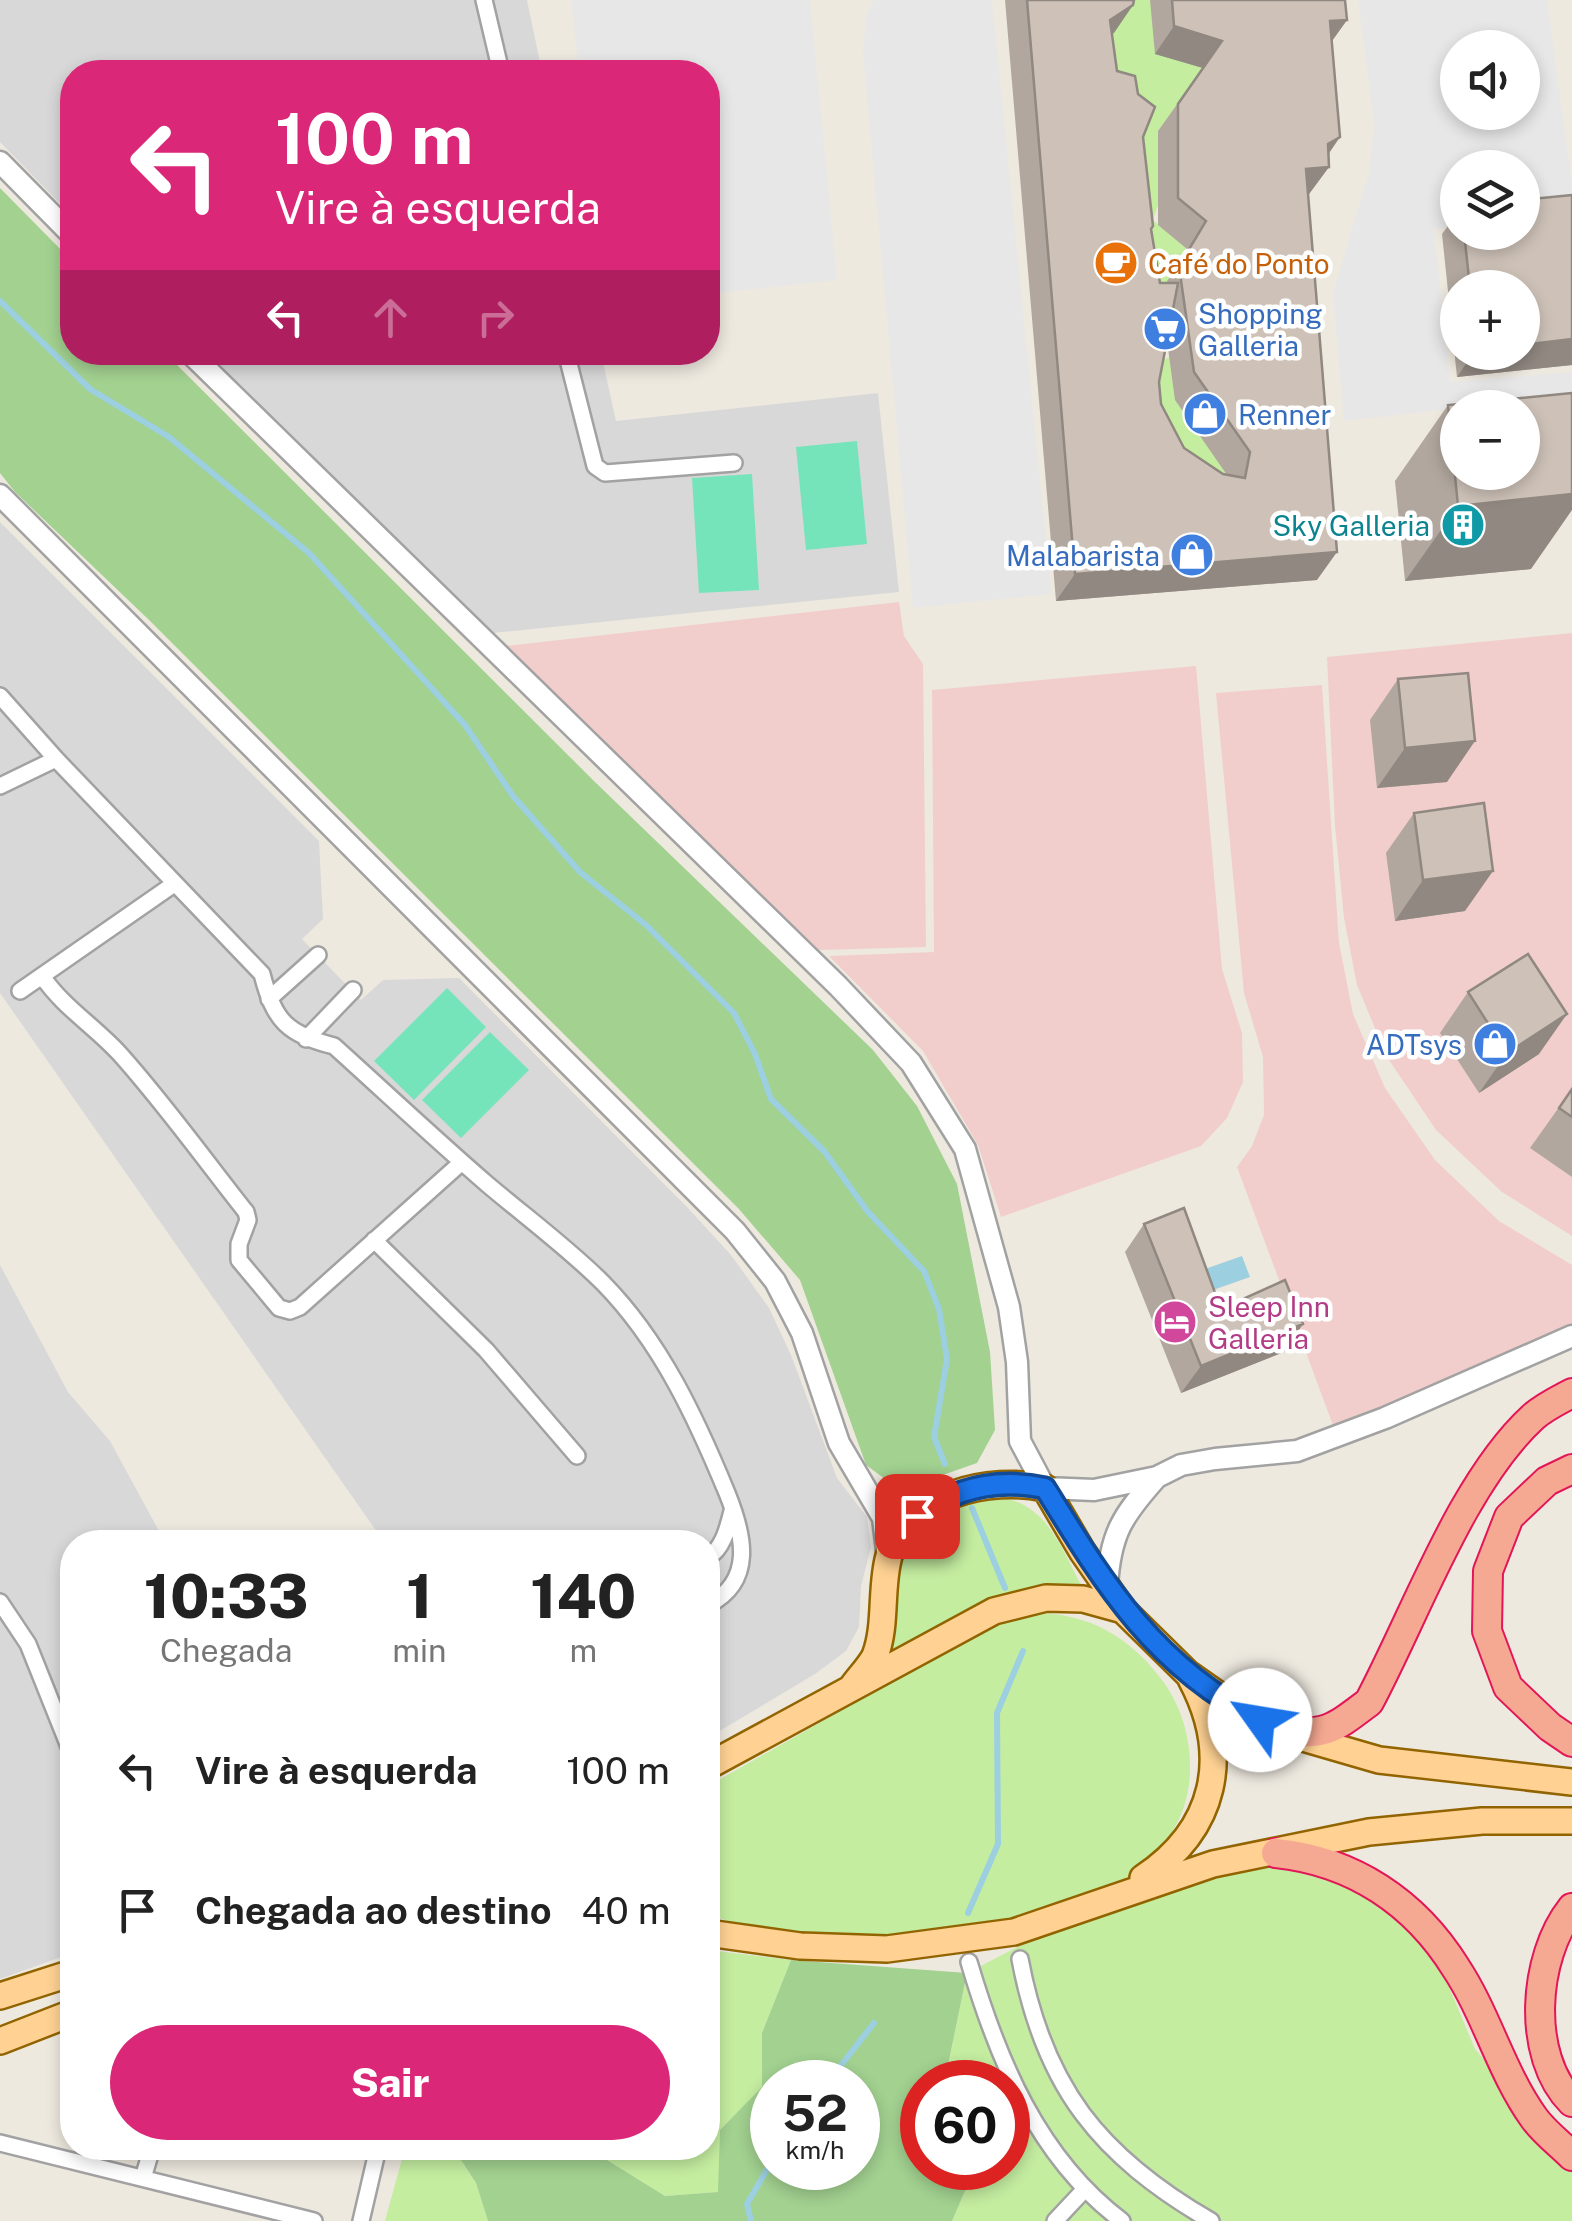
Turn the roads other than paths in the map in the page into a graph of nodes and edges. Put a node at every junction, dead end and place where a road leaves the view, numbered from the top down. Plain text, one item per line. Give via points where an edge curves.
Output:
1 (484, 0) edge
2 (498, 60) edge
3 (0, 162) edge
4 (60, 223) edge
5 (202, 365) edge
6 (569, 365) edge
7 (734, 463) dead end
8 (0, 494) edge
9 (0, 696) edge
10 (56, 759) junction
11 (0, 786) edge
12 (174, 884) junction
13 (318, 955) dead end
14 (42, 976) junction
15 (353, 990) dead end
16 (20, 991) dead end
17 (269, 999) junction
18 (306, 1039) junction
19 (462, 1162) junction
20 (374, 1240) junction
21 (1572, 1336) edge
22 (1572, 1393) edge
23 (578, 1456) dead end
24 (1572, 1469) edge
25 (1156, 1477) junction
26 (1045, 1488) junction
27 (733, 1507) junction
28 (720, 1544) edge
29 (888, 1558) junction
30 (1107, 1587) junction
31 (720, 1598) edge
32 (0, 1602) edge
33 (1123, 1610) junction
34 (1188, 1673) junction
35 (852, 1687) junction
36 (60, 1724) edge
37 (1279, 1730) junction
38 (1572, 1742) edge
39 (720, 1760) edge
40 (1572, 1782) edge
41 (1572, 1821) edge
42 (1276, 1853) junction
43 (1109, 1900) junction
44 (1572, 1908) edge
45 (720, 1931) edge
46 (1020, 1959) dead end
47 (969, 1962) dead end
48 (60, 1977) edge
49 (0, 1996) edge
50 (60, 2018) edge
51 (0, 2040) edge
52 (1572, 2102) edge
53 (0, 2143) edge
54 (1572, 2156) edge
55 (60, 2158) edge
56 (69, 2160) edge
57 (148, 2160) edge
58 (375, 2160) edge
59 (143, 2178) junction
60 (1085, 2189) junction
61 (314, 2221) edge
62 (361, 2221) edge
63 (1055, 2221) edge
64 (1122, 2221) edge
65 (1211, 2221) edge

1 - 2 street
3 - 4 street
5 - 26 street via 911,1063 965,1149 1009,1307 1020,1442
6 - 7 street via 595,466 606,473
8 - 29 street via 736,1231 775,1282 802,1333 839,1443 882,1518
9 - 10 street
10 - 11 street
10 - 12 street
12 - 14 street
12 - 17 street via 262,974
13 - 17 street
14 - 16 street
14 - 20 street via 144,1081 246,1212 239,1260 279,1308 300,1308
15 - 18 street
17 - 18 street via 283,1024
18 - 19 street via 334,1046
19 - 20 street
19 - 27 street via 604,1284 652,1345 695,1414
20 - 23 street via 486,1350
21 - 25 street via 1297,1451 1216,1459
22 - 37 highway via 1536,1414 1477,1488 1370,1702 1314,1734
24 - 38 highway via 1509,1517 1488,1572 1486,1630 1508,1687
25 - 26 street via 1094,1490
25 - 30 street via 1113,1537
26 - 29 main road via 1018,1482 958,1492 917,1516
26 - 30 main road
27 - 28 street
27 - 31 street via 742,1538 740,1566 731,1591
29 - 35 main road via 875,1656
30 - 33 main road
32 - 36 street via 28,1644
33 - 34 main road
33 - 35 main road via 1046,1598 994,1611
34 - 37 main road
34 - 43 main road via 1210,1725 1209,1794 1198,1823 1167,1862
35 - 39 main road
37 - 40 main road via 1379,1760
41 - 42 main road via 1369,1832
42 - 43 main road via 1213,1864
42 - 54 highway via 1312,1856 1359,1874 1412,1911 1457,1968 1535,2120
43 - 45 main road via 1014,1932 887,1949 800,1946
44 - 52 highway via 1543,1969 1540,2028 1560,2090
46 - 65 street via 1049,2063 1080,2112 1127,2164
47 - 60 street via 1020,2101
48 - 49 main road
50 - 51 main road
53 - 55 street
56 - 59 street
57 - 59 street
58 - 62 street
59 - 61 street
60 - 63 street
60 - 64 street

